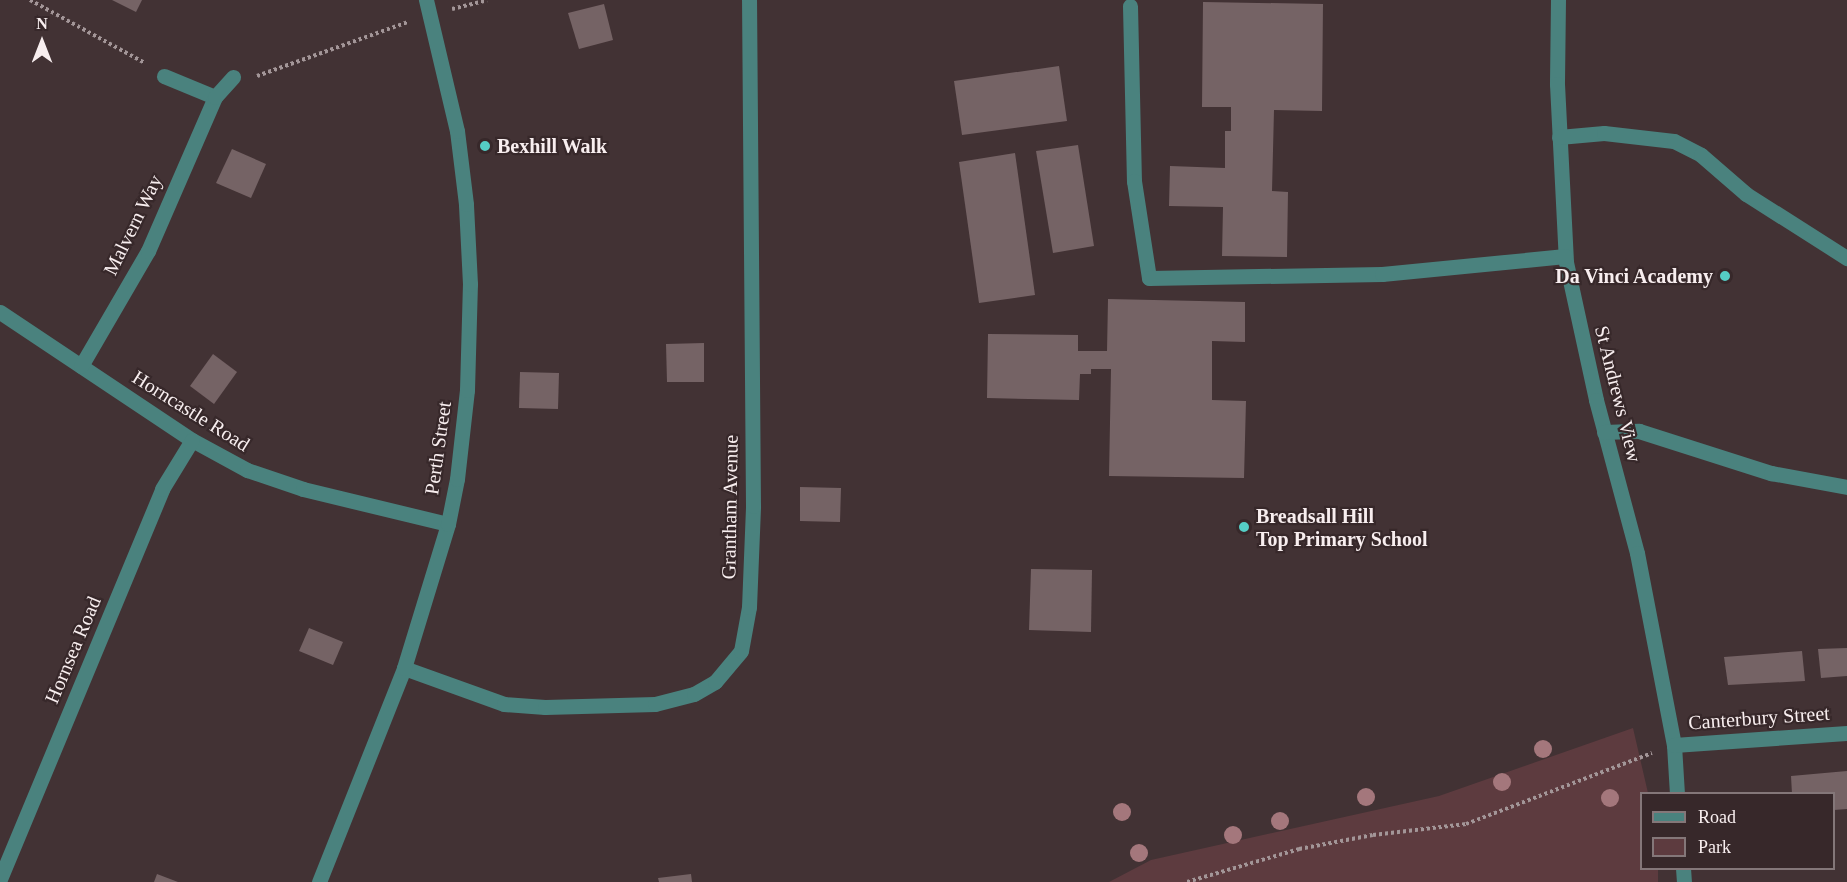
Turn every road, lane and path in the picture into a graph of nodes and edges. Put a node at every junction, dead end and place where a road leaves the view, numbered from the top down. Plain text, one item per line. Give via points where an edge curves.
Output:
1 (30, 0) edge
2 (487, 0) edge
3 (749, 0) edge
4 (1558, 0) edge
5 (1130, 6) dead end
6 (429, 7) edge
7 (164, 76) joint
8 (232, 77) joint
9 (215, 97) junction
10 (1559, 136) junction
11 (1565, 256) junction
12 (1847, 258) edge
13 (0, 312) edge
14 (81, 366) junction
15 (1605, 432) junction
16 (192, 440) junction
17 (1847, 487) edge
18 (448, 524) junction
19 (404, 668) junction
20 (1847, 733) edge
21 (1674, 745) junction
22 (1677, 792) edge
23 (0, 879) edge
24 (319, 882) edge
25 (1187, 882) edge

1 - 7 path
2 - 6 path
3 - 19 street, Grantham Avenue via 753,506 749,607 741,651 715,682 694,694 655,704 504,704
4 - 10 street, St Andrews View
5 - 11 street via 1134,181 1149,278 1382,274
6 - 8 path via 258,76
6 - 18 street, Perth Street via 457,130 470,284 467,390
7 - 9 street
8 - 9 street, Malvern Way
9 - 14 street, Malvern Way via 148,251
10 - 11 street, St Andrews View
10 - 12 street via 1604,133 1674,141 1701,155 1746,194
11 - 15 street, St Andrews View
13 - 14 street, Horncastle Road
14 - 16 street, Horncastle Road
15 - 17 street via 1639,431 1771,473
15 - 21 street, St Andrews View via 1637,553
16 - 18 street, Horncastle Road via 247,470 303,489
16 - 23 street, Hornsea Road via 162,489
18 - 19 street, Perth Street
19 - 24 street, Perth Street
20 - 21 street, Canterbury Street
21 - 22 street, St Andrews View
21 - 25 path via 1466,824 1299,849

